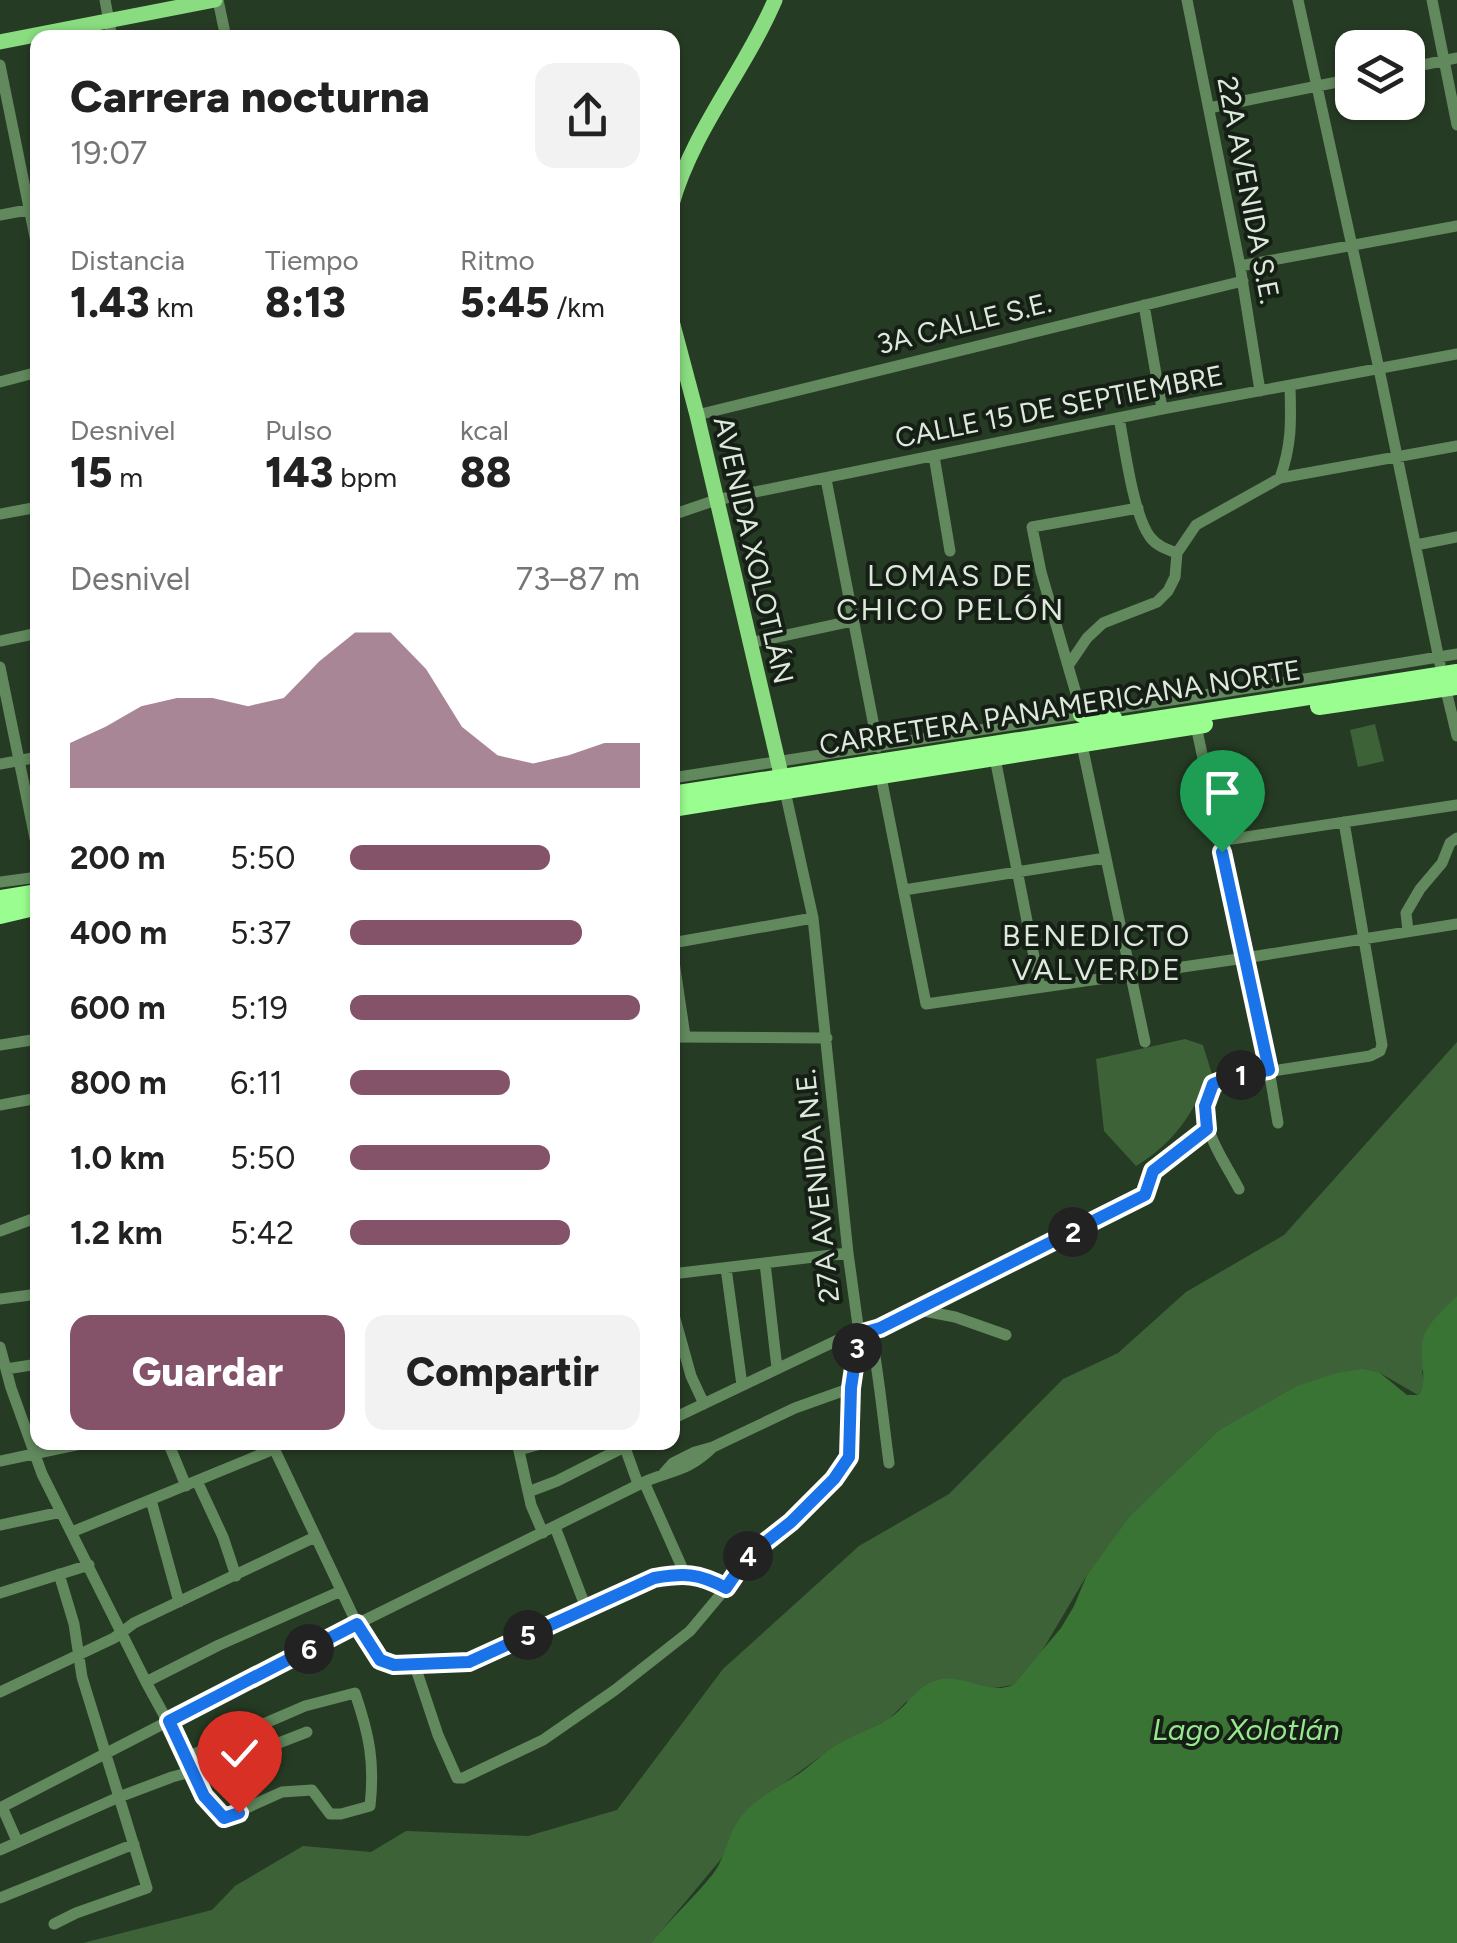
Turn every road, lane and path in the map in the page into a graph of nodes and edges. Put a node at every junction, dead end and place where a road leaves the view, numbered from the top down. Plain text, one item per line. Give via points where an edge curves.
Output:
1 (171, 0) edge
2 (216, 0) edge
3 (777, 0) edge
4 (1187, 0) edge
5 (1298, 0) edge
6 (1432, 0) edge
7 (108, 18) edge
8 (54, 30) edge
9 (224, 30) edge
10 (0, 32) edge
11 (30, 35) edge
12 (0, 42) edge
13 (1450, 60) edge
14 (0, 65) edge
15 (1425, 65) edge
16 (1335, 82) edge
17 (1317, 86) junction
18 (1209, 108) junction
19 (1457, 125) edge
20 (680, 181) edge
21 (30, 196) edge
22 (30, 210) edge
23 (0, 215) edge
24 (1457, 226) edge
25 (1352, 247) junction
26 (1240, 266) junction
27 (1243, 281) junction
28 (1144, 305) junction
29 (680, 350) edge
30 (1457, 354) edge
31 (1379, 368) junction
32 (30, 374) edge
33 (0, 382) edge
34 (1290, 386) junction
35 (1260, 391) junction
36 (1162, 409) junction
37 (698, 416) junction
38 (1119, 418) junction
39 (1457, 446) edge
40 (934, 456) junction
41 (1398, 456) junction
42 (826, 478) junction
43 (1280, 478) junction
44 (716, 500) junction
45 (30, 508) edge
46 (1138, 508) junction
47 (680, 512) edge
48 (0, 514) edge
49 (1457, 537) edge
50 (1416, 545) junction
51 (950, 551) dead end
52 (1177, 554) junction
53 (852, 622) junction
54 (30, 635) edge
55 (0, 641) edge
56 (750, 642) junction
57 (1457, 654) edge
58 (1068, 666) junction
59 (0, 667) edge
60 (1450, 676) edge
61 (1082, 714) junction
62 (1194, 719) junction
63 (1457, 736) edge
64 (1082, 745) junction
65 (878, 746) junction
66 (30, 758) edge
67 (994, 758) junction
68 (19, 760) junction
69 (0, 764) edge
70 (881, 776) junction
71 (781, 777) junction
72 (680, 778) edge
73 (680, 795) edge
74 (1457, 805) edge
75 (680, 806) edge
76 (30, 814) edge
77 (1344, 822) junction
78 (1457, 838) edge
79 (1220, 840) junction
80 (1106, 858) junction
81 (1018, 872) junction
82 (30, 878) edge
83 (0, 882) edge
84 (904, 890) junction
85 (30, 894) edge
86 (0, 899) edge
87 (30, 910) edge
88 (813, 918) junction
89 (0, 919) edge
90 (1457, 924) edge
91 (1408, 931) junction
92 (1363, 938) junction
93 (680, 943) edge
94 (1245, 958) junction
95 (1130, 974) junction
96 (1040, 987) junction
97 (680, 1036) edge
98 (827, 1038) junction
99 (30, 1040) edge
100 (1145, 1042) dead end
101 (0, 1045) edge
102 (1269, 1070) junction
103 (30, 1099) edge
104 (0, 1105) edge
105 (1278, 1124) dead end
106 (1207, 1129) junction
107 (1239, 1188) dead end
108 (30, 1220) edge
109 (0, 1231) edge
110 (848, 1253) junction
111 (764, 1263) junction
112 (726, 1268) junction
113 (680, 1273) edge
114 (30, 1295) edge
115 (0, 1299) edge
116 (918, 1310) junction
117 (865, 1333) junction
118 (1006, 1335) dead end
119 (680, 1337) edge
120 (0, 1346) edge
121 (30, 1366) edge
122 (777, 1368) junction
123 (6, 1370) junction
124 (742, 1385) junction
125 (851, 1388) junction
126 (6, 1389) edge
127 (704, 1404) junction
128 (680, 1415) edge
129 (30, 1445) edge
130 (32, 1450) edge
131 (53, 1450) edge
132 (173, 1450) edge
133 (263, 1450) edge
134 (274, 1450) edge
135 (519, 1450) edge
136 (616, 1450) edge
137 (629, 1450) edge
138 (34, 1454) junction
139 (0, 1462) edge
140 (889, 1464) dead end
141 (192, 1483) junction
142 (641, 1483) junction
143 (528, 1492) junction
144 (151, 1500) junction
145 (62, 1512) junction
146 (0, 1525) edge
147 (548, 1530) junction
148 (72, 1532) junction
149 (315, 1537) junction
150 (89, 1565) junction
151 (59, 1574) junction
152 (684, 1574) junction
153 (236, 1576) junction
154 (726, 1588) junction
155 (341, 1591) junction
156 (0, 1593) edge
157 (179, 1602) junction
158 (586, 1608) junction
159 (357, 1624) junction
160 (123, 1631) junction
161 (79, 1654) junction
162 (415, 1666) junction
163 (146, 1682) junction
164 (0, 1692) edge
165 (169, 1721) junction
166 (307, 1732) dead end
167 (106, 1754) junction
168 (187, 1756) junction
169 (194, 1771) junction
170 (119, 1797) junction
171 (1, 1807) edge
172 (17, 1841) junction
173 (134, 1844) junction
174 (0, 1850) edge
175 (0, 1898) edge
176 (54, 1924) dead end

1 - 7 main road
2 - 7 main road
2 - 9 street
3 - 20 main road
4 - 18 street, 22A AVENIDA S.E.
5 - 17 street
6 - 13 street
7 - 8 main road
7 - 10 main road
11 - 12 main road
13 - 15 street
13 - 19 street
14 - 21 street
16 - 17 street
17 - 18 street
17 - 25 street
18 - 26 street, 22A AVENIDA S.E.
22 - 23 street
24 - 25 street
25 - 26 street
25 - 31 street
26 - 27 street, 22A AVENIDA S.E.
27 - 28 street, 3A CALLE S.E.
27 - 35 street, 22A AVENIDA S.E.
28 - 36 street
28 - 37 street, 3A CALLE S.E.
29 - 37 main road, AVENIDA XOLOTLÁN
30 - 31 street, CALLE 15 DE SEPTIEMBRE
31 - 34 street, CALLE 15 DE SEPTIEMBRE
31 - 41 street
32 - 33 street
34 - 35 street, CALLE 15 DE SEPTIEMBRE
34 - 43 street via 1292,430
35 - 36 street, CALLE 15 DE SEPTIEMBRE
36 - 38 street, CALLE 15 DE SEPTIEMBRE
37 - 44 main road, AVENIDA XOLOTLÁN
38 - 40 street, CALLE 15 DE SEPTIEMBRE
38 - 46 street
39 - 41 street
40 - 42 street, CALLE 15 DE SEPTIEMBRE
40 - 51 street
41 - 43 street
41 - 50 street
42 - 44 street, CALLE 15 DE SEPTIEMBRE
42 - 53 street
43 - 52 street via 1196,525
44 - 47 street, CALLE 15 DE SEPTIEMBRE
44 - 56 main road, AVENIDA XOLOTLÁN
45 - 48 street
46 - 52 street via 1148,535
46 - 58 street via 1032,528
49 - 50 street
50 - 60 street
52 - 58 street via 1168,592 1103,623
53 - 56 street
53 - 65 street
54 - 55 street
56 - 71 main road, AVENIDA XOLOTLÁN
57 - 60 street
58 - 61 street
59 - 68 street
60 - 61 street
60 - 62 highway, CARRETERA PANAMERICANA NORTE
60 - 62 highway, CARRETERA PANAMERICANA NORTE via 1403,695
60 - 63 street
61 - 62 highway via 1119,718 1172,710
61 - 65 street
62 - 64 highway, CARRETERA PANAMERICANA NORTE
62 - 71 highway, CARRETERA PANAMERICANA NORTE
62 - 79 street
64 - 67 highway, CARRETERA PANAMERICANA NORTE
64 - 80 street
65 - 71 street
66 - 68 street
67 - 70 highway, CARRETERA PANAMERICANA NORTE
67 - 81 street
68 - 69 street
68 - 76 street
70 - 71 highway, CARRETERA PANAMERICANA NORTE
70 - 84 street
71 - 72 street
71 - 73 highway, CARRETERA PANAMERICANA NORTE
71 - 75 highway, CARRETERA PANAMERICANA NORTE
71 - 88 street, 27A AVENIDA N.E.
74 - 77 street
77 - 79 street
77 - 92 street
78 - 91 street via 1406,913
79 - 94 street
80 - 81 street
80 - 95 street
81 - 84 street
81 - 96 street
82 - 83 street
84 - 96 street via 926,1004
85 - 86 highway
87 - 89 highway
88 - 93 street
88 - 98 street, 27A AVENIDA N.E.
90 - 91 street
91 - 92 street
92 - 94 street
92 - 102 street via 1380,1050
94 - 95 street
94 - 102 street
95 - 96 street
95 - 100 street
97 - 98 street
98 - 110 street, 27A AVENIDA N.E.
99 - 101 street
102 - 105 street
102 - 106 street via 1213,1084 1205,1106
103 - 104 street
106 - 107 street
106 - 116 street via 1153,1171 1145,1195
108 - 109 street
110 - 111 street
110 - 117 street, 27A AVENIDA N.E.
111 - 112 street
111 - 122 street
112 - 113 street
112 - 124 street
114 - 115 street
116 - 117 street
116 - 118 street
117 - 122 street
117 - 125 street, 27A AVENIDA N.E.
117 - 140 street via 880,1384
119 - 127 street
120 - 123 street
121 - 123 street
122 - 124 street
123 - 126 street
124 - 127 street
125 - 142 street via 695,1452
125 - 154 street, 27A AVENIDA N.E. via 849,1457 791,1522 748,1556
126 - 129 street
127 - 128 street
130 - 138 street
131 - 138 street
132 - 141 street
133 - 141 street
134 - 149 street
135 - 143 street
136 - 143 street
137 - 142 street
138 - 139 street
138 - 145 street
141 - 144 street
141 - 153 street
142 - 147 street
142 - 152 street
143 - 147 street
144 - 148 street
144 - 157 street
145 - 146 street
145 - 148 street
147 - 158 street
147 - 159 street
148 - 150 street
149 - 153 street
149 - 155 street
150 - 151 street
150 - 160 street
151 - 156 street
151 - 161 street
152 - 154 street
152 - 158 street via 654,1578
153 - 157 street
154 - 162 street, 27A AVENIDA N.E. via 690,1631 616,1690 544,1740 464,1778 457,1778 438,1735
155 - 159 street
155 - 163 street
157 - 160 street
158 - 162 street via 469,1662
159 - 162 street via 380,1660
159 - 165 street
160 - 161 street
160 - 163 street
161 - 164 street
161 - 167 street
163 - 165 street
165 - 167 street
165 - 168 street
166 - 169 street
167 - 170 street
167 - 171 street
168 - 169 street
168 - 169 street via 305,1706 354,1693 369,1734 370,1806 330,1814 312,1790 282,1792 224,1818 204,1796
169 - 170 street
170 - 172 street
170 - 173 street
171 - 172 street
172 - 174 street
173 - 175 street
173 - 176 street via 147,1888

